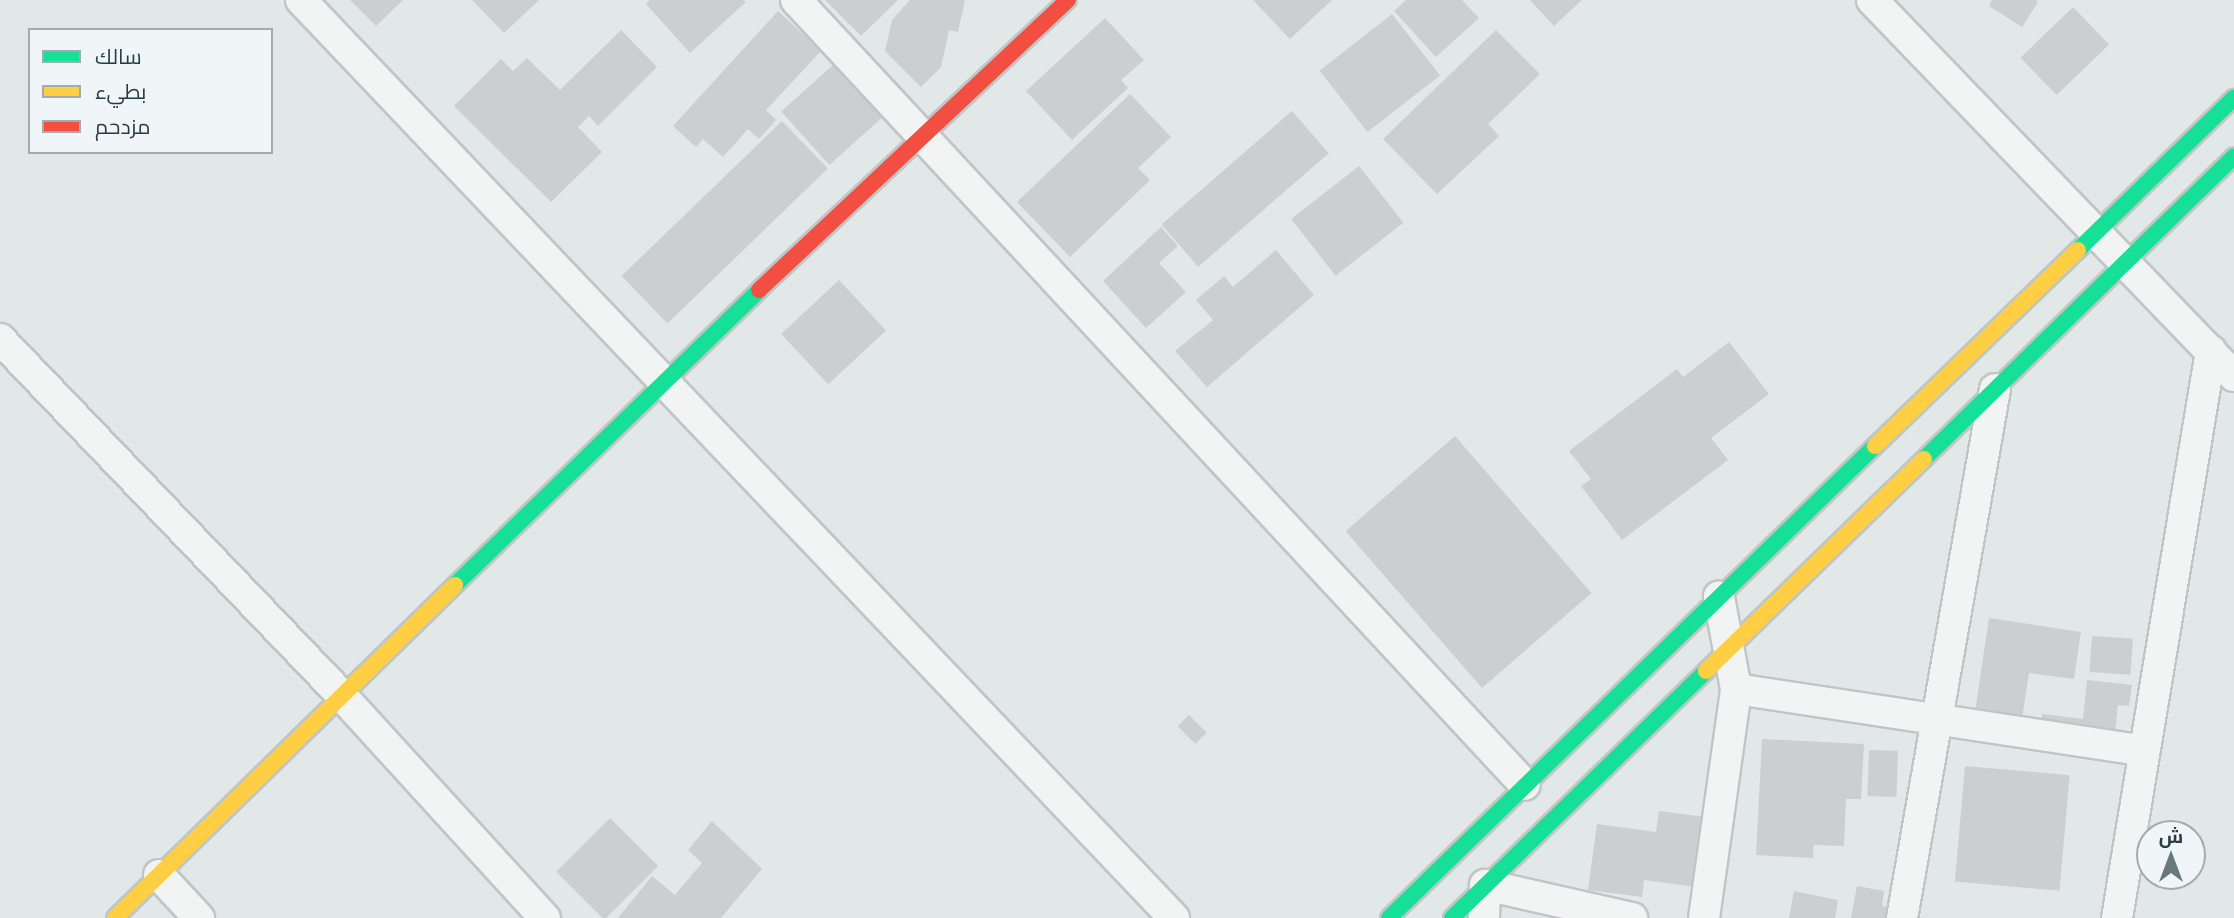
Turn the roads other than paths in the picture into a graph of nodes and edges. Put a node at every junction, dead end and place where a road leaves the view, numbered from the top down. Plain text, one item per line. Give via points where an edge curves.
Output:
1 (301, 0) edge
2 (796, 0) edge
3 (1068, 0) edge
4 (1872, 0) edge
5 (2234, 98) edge
6 (923, 136) junction
7 (2234, 157) edge
8 (2096, 232) junction
9 (2126, 262) junction
10 (0, 339) edge
11 (2211, 351) junction
12 (2234, 376) edge
13 (665, 379) junction
14 (1995, 389) junction
15 (1719, 597) junction
16 (1728, 647) junction
17 (1736, 689) junction
18 (342, 696) junction
19 (1933, 719) junction
20 (2144, 751) junction
21 (1525, 785) junction
22 (159, 875) junction
23 (1485, 885) junction
24 (115, 918) edge
25 (199, 918) edge
26 (545, 918) edge
27 (1174, 918) edge
28 (1390, 918) edge
29 (1451, 918) edge
30 (1484, 918) edge
31 (1632, 918) edge
32 (1704, 918) edge
33 (1902, 918) edge
34 (2117, 918) edge

1 - 13 street
2 - 6 street
3 - 6 main road
4 - 8 street
5 - 8 main road
6 - 13 main road
6 - 21 street
7 - 9 main road
8 - 9 street
8 - 15 main road
9 - 11 street
9 - 14 main road
10 - 18 street
11 - 12 street
11 - 20 street
13 - 18 main road
13 - 27 street
14 - 16 main road
14 - 19 street
15 - 16 street
15 - 21 main road
16 - 17 street
16 - 23 main road
17 - 19 street
17 - 32 street
18 - 22 main road
18 - 26 street
19 - 20 street
19 - 33 street
20 - 34 street
21 - 28 main road
22 - 24 main road
22 - 25 street
23 - 29 main road
23 - 30 street
23 - 31 street

